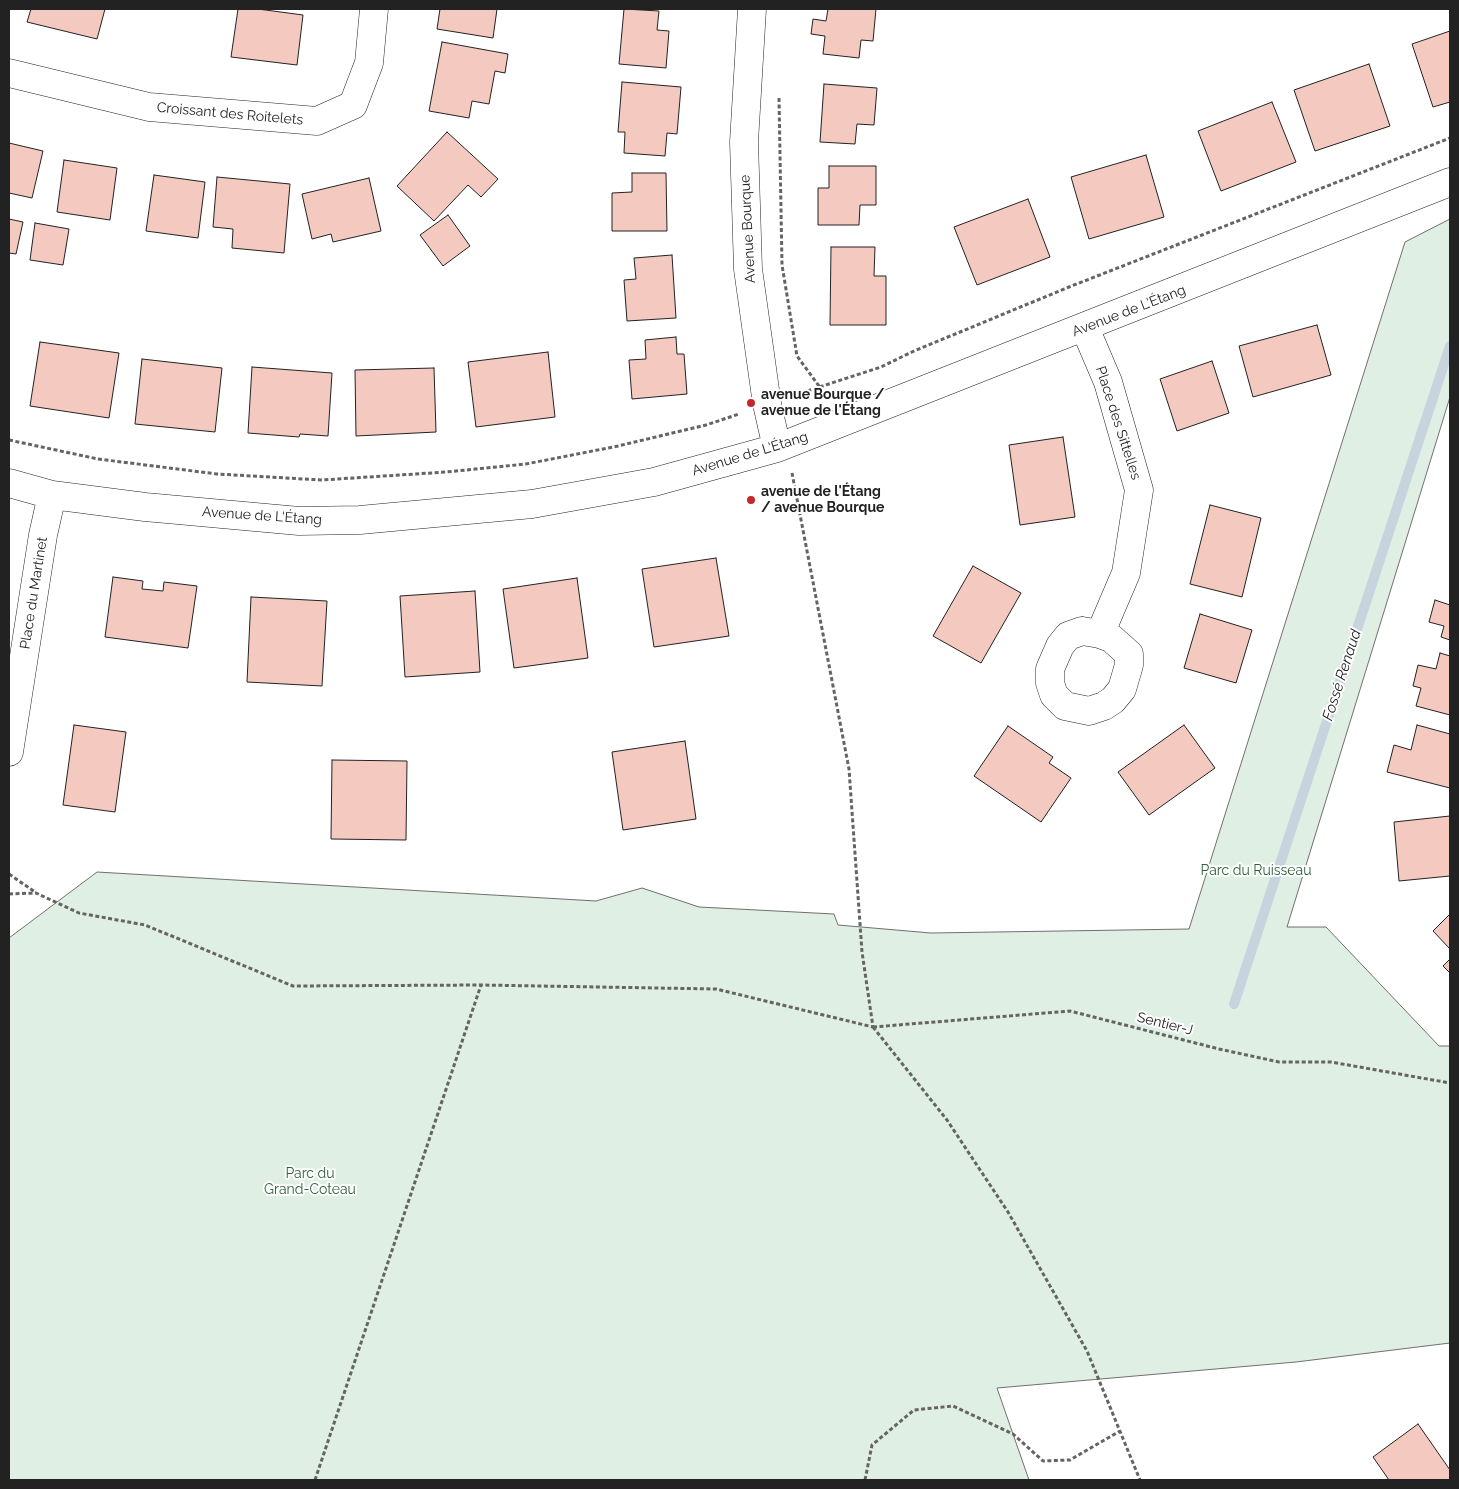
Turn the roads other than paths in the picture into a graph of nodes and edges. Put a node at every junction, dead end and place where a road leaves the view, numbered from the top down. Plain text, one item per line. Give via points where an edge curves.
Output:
1 (374, 9) edge
2 (752, 9) edge
3 (9, 73) edge
4 (1450, 182) edge
5 (1085, 328) junction
6 (777, 448) junction
7 (9, 483) edge
8 (52, 494) junction
9 (1100, 634) dead end
10 (9, 752) edge

1 - 3 street, Croissant des Roitelets via 369,63 353,104 317,121 149,108
2 - 6 street, Avenue Bourque via 744,142 748,269
4 - 5 street, Avenue de L'Étang
5 - 6 street, Avenue de L'Étang
5 - 9 street, Place des Sittelles via 1108,382 1139,490 1126,573
6 - 8 street, Avenue de L'Étang via 654,482 532,504 360,520 298,521 231,516
7 - 8 street, Avenue de L'Étang
8 - 10 street, Place du Martinet

